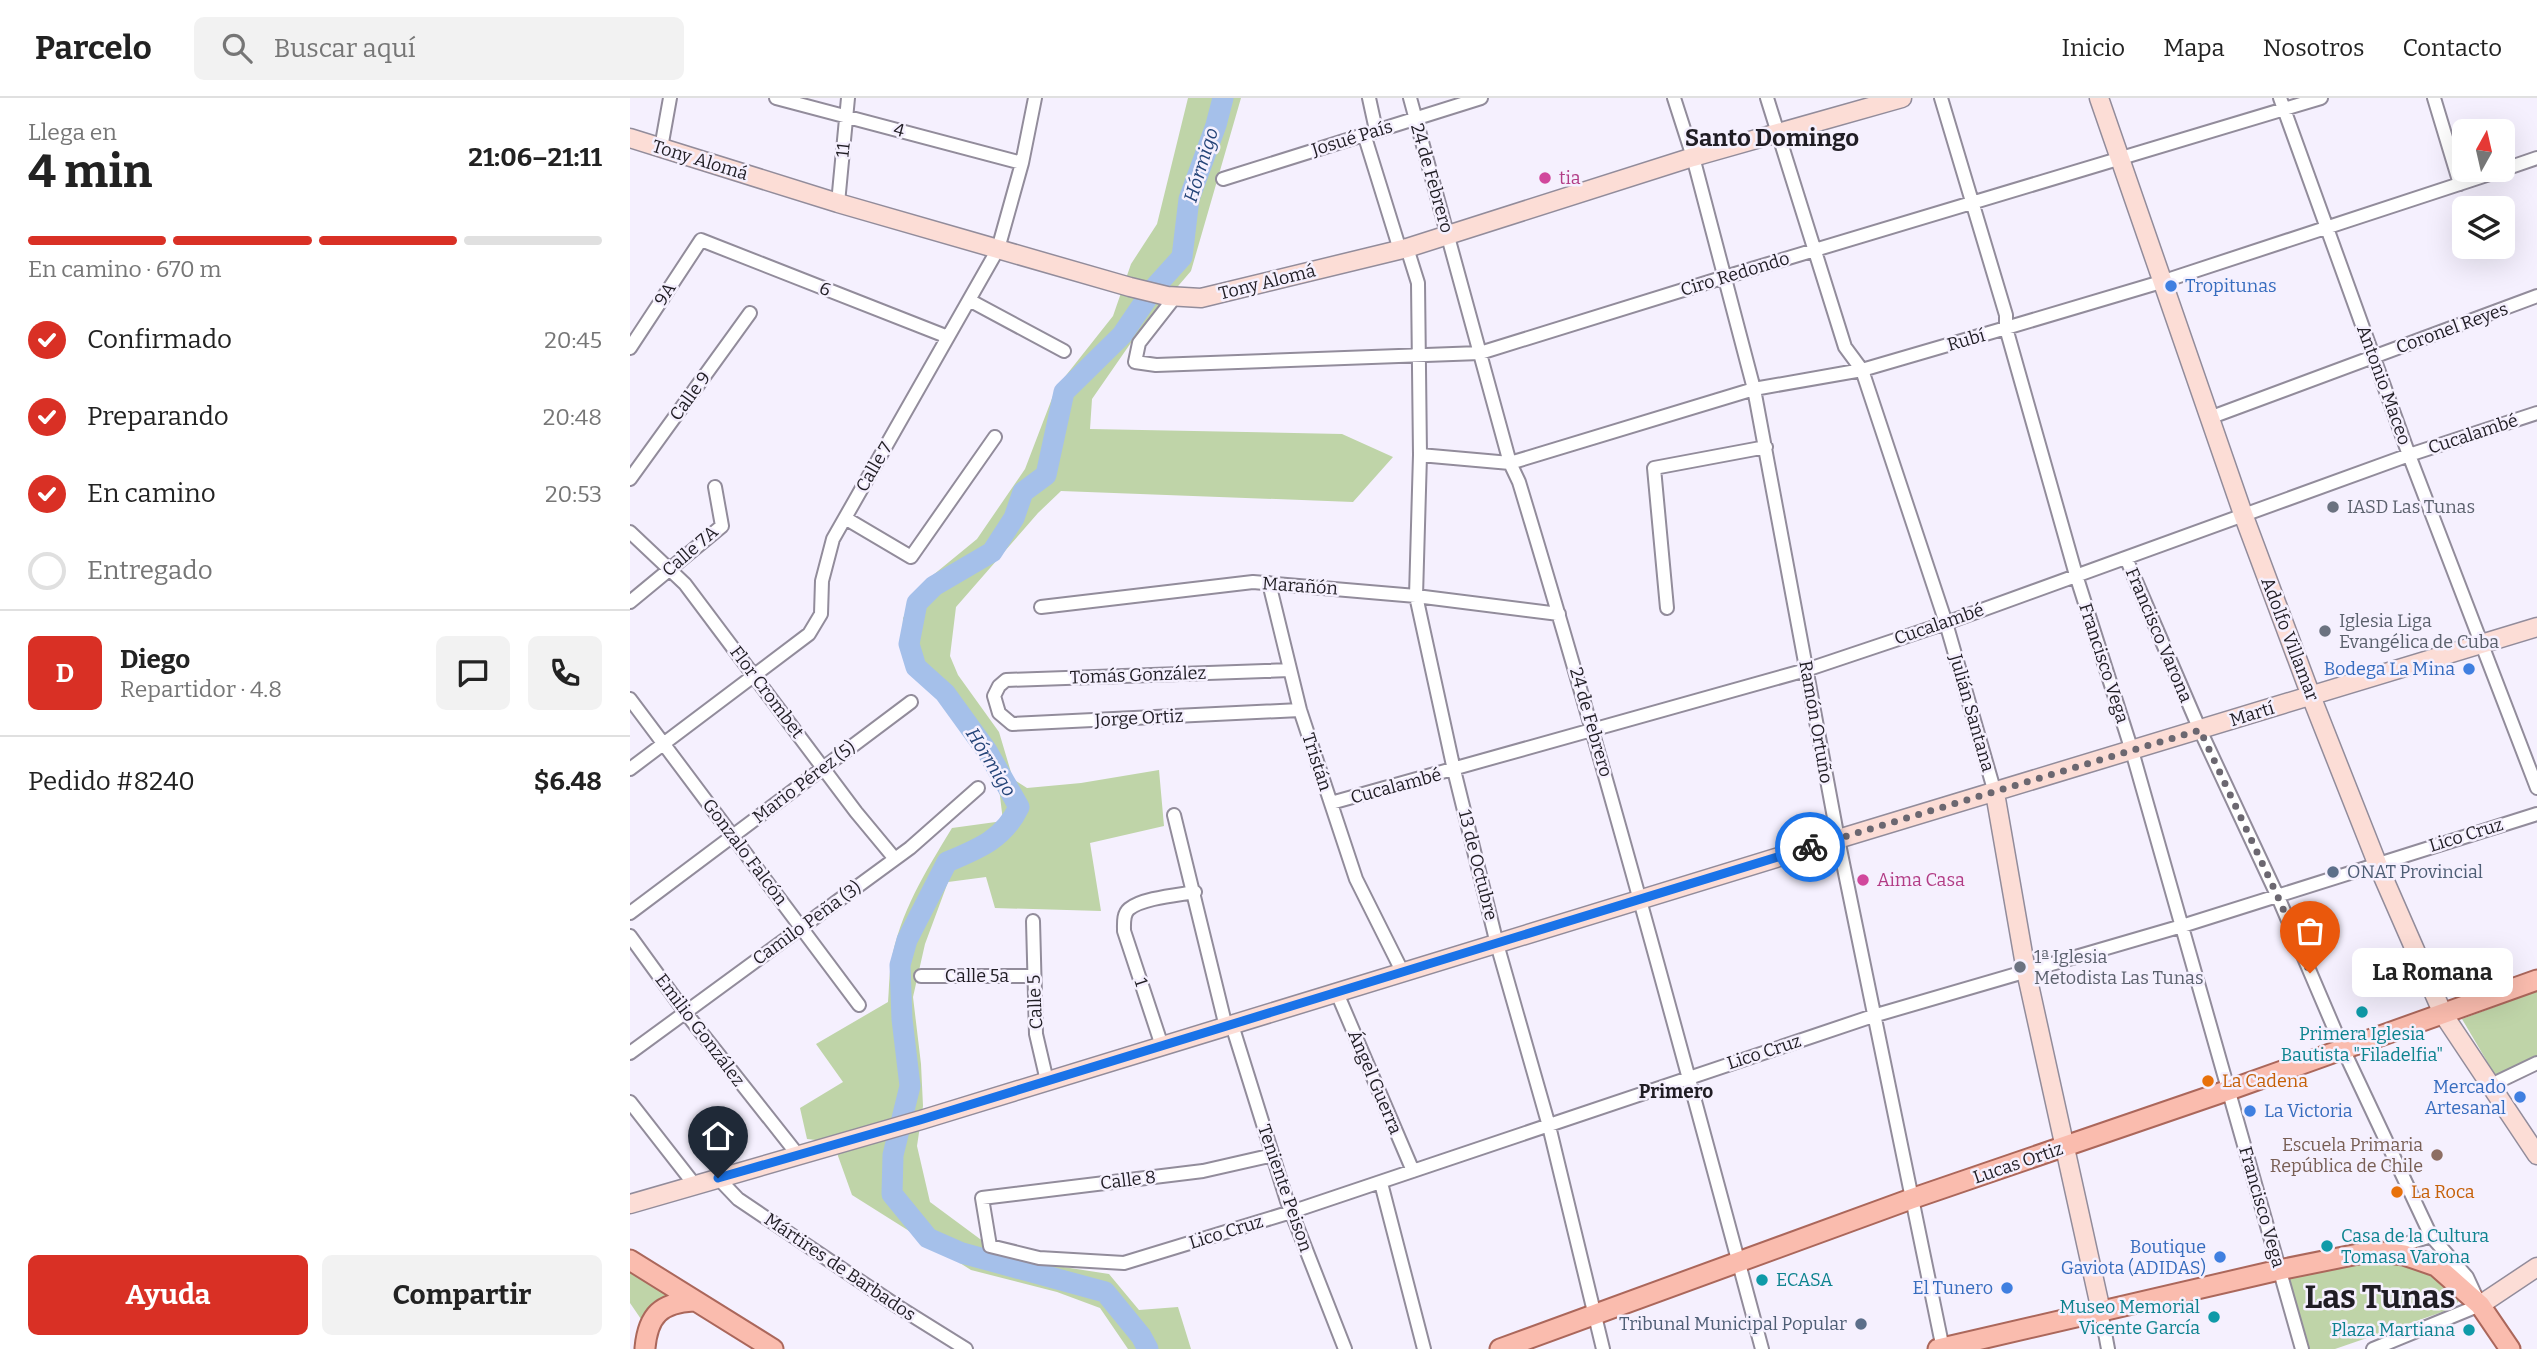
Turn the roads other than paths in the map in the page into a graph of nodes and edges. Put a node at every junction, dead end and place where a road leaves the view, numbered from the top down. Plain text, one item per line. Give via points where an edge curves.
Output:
1 (670, 98) edge
2 (776, 98) edge
3 (848, 98) edge
4 (1035, 98) edge
5 (1369, 98) edge
6 (1410, 98) edge
7 (1481, 98) edge
8 (1674, 98) edge
9 (1767, 98) edge
10 (1902, 98) edge
11 (1941, 98) edge
12 (2099, 98) edge
13 (2321, 98) edge
14 (2434, 98) edge
15 (2282, 103) edge
16 (846, 117) junction
17 (1415, 119) junction
18 (1370, 132) junction
19 (1779, 132) junction
20 (630, 138) edge
21 (661, 148) junction
22 (1693, 157) junction
23 (2119, 158) junction
24 (2537, 158) edge
25 (1022, 163) junction
26 (2515, 166) edge
27 (1223, 179) dead end
28 (2465, 182) edge
29 (2459, 184) junction
30 (838, 202) junction
31 (1974, 202) junction
32 (2327, 227) junction
33 (1448, 236) junction
34 (701, 240) joint
35 (998, 248) junction
36 (1404, 249) junction
37 (1815, 250) junction
38 (1725, 276) junction
39 (2161, 282) junction
40 (2537, 296) edge
41 (1171, 297) junction
42 (969, 300) junction
43 (750, 313) dead end
44 (2006, 328) junction
45 (948, 337) junction
46 (630, 348) edge
47 (1064, 351) dead end
48 (1480, 353) junction
49 (1420, 355) junction
50 (2374, 356) junction
51 (1862, 370) junction
52 (1754, 389) junction
53 (2537, 413) edge
54 (2209, 418) junction
55 (995, 437) dead end
56 (1766, 447) junction
57 (1420, 455) junction
58 (2409, 455) junction
59 (1510, 463) junction
60 (630, 479) edge
61 (715, 487) dead end
62 (2243, 514) junction
63 (845, 518) junction
64 (630, 532) edge
65 (2126, 558) junction
66 (669, 569) junction
67 (2076, 575) junction
68 (1269, 583) junction
69 (1416, 596) junction
70 (630, 602) edge
71 (1041, 607) dead end
72 (1667, 608) dead end
73 (1559, 614) junction
74 (1946, 623) junction
75 (2537, 627) edge
76 (2481, 644) junction
77 (1290, 670) junction
78 (1806, 670) junction
79 (755, 675) junction
80 (993, 696) joint
81 (2311, 696) junction
82 (630, 699) edge
83 (911, 702) dead end
84 (1300, 710) junction
85 (1594, 730) junction
86 (2200, 730) junction
87 (663, 744) junction
88 (2132, 751) junction
89 (823, 768) junction
90 (630, 769) edge
91 (1454, 770) junction
92 (978, 788) dead end
93 (2537, 788) edge
94 (1995, 793) junction
95 (1331, 803) junction
96 (2537, 814) edge
97 (1174, 815) dead end
98 (734, 835) junction
99 (1838, 838) junction
100 (895, 859) junction
101 (2377, 863) junction
102 (1195, 892) junction
103 (2278, 897) junction
104 (1642, 900) junction
105 (630, 913) edge
106 (1033, 921) dead end
107 (2182, 926) junction
108 (801, 927) junction
109 (630, 936) edge
110 (1497, 944) junction
111 (2026, 971) junction
112 (1403, 973) junction
113 (921, 976) dead end
114 (1033, 976) junction
115 (2537, 980) edge
116 (1337, 993) junction
117 (859, 1005) dead end
118 (685, 1012) junction
119 (2443, 1014) junction
120 (1873, 1016) junction
121 (1229, 1026) junction
122 (1162, 1046) junction
123 (2343, 1049) junction
124 (630, 1053) edge
125 (2537, 1063) edge
126 (1689, 1077) junction
127 (1048, 1081) junction
128 (2489, 1086) junction
129 (2229, 1090) junction
130 (630, 1102) edge
131 (1549, 1126) junction
132 (2064, 1147) junction
133 (798, 1155) junction
134 (1273, 1155) junction
135 (2537, 1155) edge
136 (1413, 1171) junction
137 (718, 1178) junction
138 (1381, 1183) junction
139 (694, 1184) junction
140 (1911, 1199) junction
141 (633, 1202) edge
142 (1291, 1212) junction
143 (2431, 1236) junction
144 (990, 1246) joint
145 (2382, 1251) junction
146 (630, 1260) edge
147 (1740, 1264) junction
148 (2537, 1267) edge
149 (2280, 1270) junction
150 (693, 1301) junction
151 (2480, 1305) junction
152 (2101, 1311) junction
153 (1595, 1315) junction
154 (630, 1326) edge
155 (646, 1348) edge
156 (773, 1349) edge
157 (966, 1349) edge
158 (1345, 1349) edge
159 (1424, 1349) edge
160 (1500, 1349) edge
161 (1603, 1349) edge
162 (1762, 1349) edge
163 (1941, 1349) edge
164 (2108, 1349) edge
165 (2302, 1349) edge
166 (2373, 1349) edge
167 (2510, 1349) edge

1 - 21 street
2 - 16 street, 4
3 - 16 street, 11
4 - 25 street, Calle 7
5 - 18 street, 13 de Octubre
6 - 17 street, 24 de Febrero
7 - 17 street, Josué País
8 - 22 street, Ramón Ortuño
9 - 19 street, Julián Santana
10 - 19 main road, Tony Alomá
11 - 31 street, Francisco Vega
12 - 23 main road, Adolfo Villamar
13 - 15 street, Ciro Redondo
14 - 29 street
15 - 23 street, Ciro Redondo
15 - 32 street, Antonio Maceo
16 - 25 street, 4
16 - 30 street, 11
17 - 18 street, Josué País
17 - 33 street, 24 de Febrero
18 - 27 street, Josué País
18 - 36 street, 13 de Octubre
19 - 22 main road, Tony Alomá
19 - 37 street, Julián Santana
20 - 21 main road, Tony Alomá
21 - 30 main road, Tony Alomá
22 - 33 main road, Tony Alomá
22 - 38 street, Ramón Ortuño
23 - 31 street, Ciro Redondo
23 - 39 main road, Adolfo Villamar
24 - 26 street, Rubí
25 - 35 street, Calle 7
28 - 29 street, Rubí
29 - 32 street, Rubí
30 - 35 main road, Tony Alomá
31 - 37 street, Ciro Redondo
31 - 44 street, Francisco Vega
32 - 39 street, Rubí
32 - 50 street, Antonio Maceo
33 - 36 main road, Tony Alomá
33 - 48 street, 24 de Febrero
34 - 45 street, 6
34 - 46 street, 9A
35 - 41 main road, Tony Alomá
35 - 42 street, Calle 7
36 - 41 main road, Tony Alomá via 1226,293
36 - 49 street, 13 de Octubre via 1418,283
37 - 38 street, Ciro Redondo
37 - 51 street, Julián Santana via 1845,346
38 - 48 street, Ciro Redondo
38 - 52 street, Ramón Ortuño
39 - 44 street, Rubí
39 - 54 main road, Adolfo Villamar
40 - 50 street, Coronel Reyes
41 - 49 street, Ciro Redondo via 1139,343 1135,362 1156,365
42 - 45 street, Calle 7
42 - 47 street
43 - 60 street, Calle 9
44 - 51 street, Rubí
44 - 67 street, Francisco Vega
45 - 63 street, Calle 7
48 - 49 street, Ciro Redondo
48 - 59 street, 24 de Febrero
49 - 57 street, 13 de Octubre
50 - 54 street, Coronel Reyes
50 - 58 street, Antonio Maceo
51 - 52 street, Rubí
51 - 74 street, Julián Santana
52 - 56 street, Ramón Ortuño
52 - 59 street, Rubí
53 - 58 street, Cucalambé
54 - 62 main road, Adolfo Villamar
55 - 63 street via 911,557
56 - 72 street via 1654,468
56 - 78 street, Ramón Ortuño
57 - 59 street, Rubí
57 - 69 street, 13 de Octubre
58 - 62 street, Cucalambé
58 - 76 street, Antonio Maceo
59 - 73 street, 24 de Febrero
61 - 66 street, Calle 7A via 722,526
62 - 65 street, Cucalambé
62 - 81 main road, Adolfo Villamar
63 - 79 street, Calle 7 via 833,539 822,581 821,614 809,634
64 - 66 street, Flor Crombet
65 - 67 street, Cucalambé
65 - 86 street, Francisco Varona
66 - 70 street, Calle 7A
66 - 79 street, Flor Crombet
67 - 74 street, Cucalambé
67 - 88 street, Francisco Vega
68 - 69 street, Marañón
68 - 71 street, Marañón
68 - 77 street, Tristán
69 - 73 street, Marañón
69 - 91 street, 13 de Octubre
73 - 85 street, 24 de Febrero
74 - 78 street, Cucalambé
74 - 94 street, Julián Santana
75 - 76 main road, Martí
76 - 81 main road, Martí
76 - 93 street, Antonio Maceo
77 - 80 street, Tomás González via 1006,680
77 - 84 street, Tristán
78 - 85 street, Cucalambé
78 - 99 street, Ramón Ortuño
79 - 87 street, Calle 7
79 - 89 street, Flor Crombet
80 - 84 street, Jorge Ortiz via 999,713 1012,724
81 - 86 main road, Martí
81 - 101 main road, Adolfo Villamar
82 - 87 street, Gonzalo Falcón
83 - 89 street, Mario Pérez (5)
84 - 95 street, Tristán
85 - 91 street, Cucalambé
85 - 104 street, 24 de Febrero
86 - 88 main road, Martí
86 - 103 street, Francisco Varona
87 - 90 street, Calle 7
87 - 98 street, Gonzalo Falcón
88 - 94 main road, Martí
88 - 107 street, Francisco Vega
89 - 98 street, Mario Pérez (5)
89 - 100 street, Flor Crombet
91 - 95 street, Cucalambé
91 - 110 street, 13 de Octubre
92 - 100 street, Camilo Peña (3)
94 - 99 main road, Martí
94 - 111 main road, Julián Santana
95 - 112 street, Tristán via 1356,879
96 - 101 street, Lico Cruz
97 - 102 street, Teniente Peison
98 - 105 street, Mario Pérez (5)
98 - 108 street, Gonzalo Falcón
99 - 104 main road, Martí
99 - 120 street, Ramón Ortuño
100 - 108 street, Camilo Peña (3)
101 - 103 street, Lico Cruz
101 - 119 main road, Adolfo Villamar
102 - 121 street, Teniente Peison
102 - 122 street, 1 via 1138,905 1124,918 1124,931
103 - 107 street, Lico Cruz
103 - 123 street, Francisco Varona
104 - 110 main road, Martí
104 - 126 street, 24 de Febrero
106 - 114 street, Calle 5
107 - 111 street, Lico Cruz
107 - 129 street, Francisco Vega
108 - 117 street, Gonzalo Falcón
108 - 118 street, Camilo Peña (3)
109 - 118 street, Emilio González
110 - 112 main road, Martí
110 - 131 street, 13 de Octubre
111 - 120 street, Lico Cruz
111 - 132 main road, Julián Santana
112 - 116 main road, Martí
113 - 114 street, Calle 5a
114 - 127 street, Calle 5 via 1036,1034
115 - 119 main road, Lucas Ortiz
116 - 121 main road, Martí
116 - 136 street, Ángel Guerra
118 - 124 street, Camilo Peña (3)
118 - 133 street, Emilio González
119 - 123 main road, Lucas Ortiz
119 - 128 main road, Adolfo Villamar
120 - 126 street, Lico Cruz
120 - 140 street, Ramón Ortuño
121 - 122 main road, Martí
121 - 134 street, Teniente Peison
122 - 127 main road, Martí
123 - 129 main road, Lucas Ortiz
123 - 143 street, Francisco Varona
125 - 128 street
126 - 131 street, Lico Cruz
126 - 147 street, 24 de Febrero
127 - 133 main road, Martí
128 - 135 main road, Adolfo Villamar
129 - 132 main road, Lucas Ortiz
129 - 149 street, Francisco Vega
130 - 139 street
131 - 136 street, Lico Cruz
131 - 153 street, 13 de Octubre
132 - 140 main road, Lucas Ortiz
132 - 152 main road, Julián Santana
133 - 137 main road, Martí
134 - 142 street, Teniente Peison
134 - 144 street, Calle 8 via 1203,1171 982,1198
136 - 138 street, Lico Cruz
137 - 139 main road, Martí
137 - 157 street, Mártires de Barbados via 738,1199
138 - 142 street, Lico Cruz
138 - 159 street
139 - 141 main road, Martí
140 - 147 main road, Lucas Ortiz
140 - 163 street, Ramón Ortuño
142 - 144 street, Lico Cruz via 1124,1262 1039,1258
142 - 158 street, Teniente Peison
143 - 145 street
143 - 151 street, Francisco Varona via 2467,1277
145 - 149 main road
145 - 151 main road via 2436,1266
146 - 150 main road
147 - 153 main road, Lucas Ortiz
147 - 162 street, 24 de Febrero
148 - 151 main road
149 - 152 main road
149 - 165 street, Francisco Vega
150 - 155 main road via 673,1303 653,1318
150 - 156 main road
151 - 166 street
151 - 167 main road, Francisco Varona
152 - 163 main road
152 - 164 street, Julián Santana
153 - 160 main road, Lucas Ortiz
153 - 161 street, 13 de Octubre
154 - 155 main road

